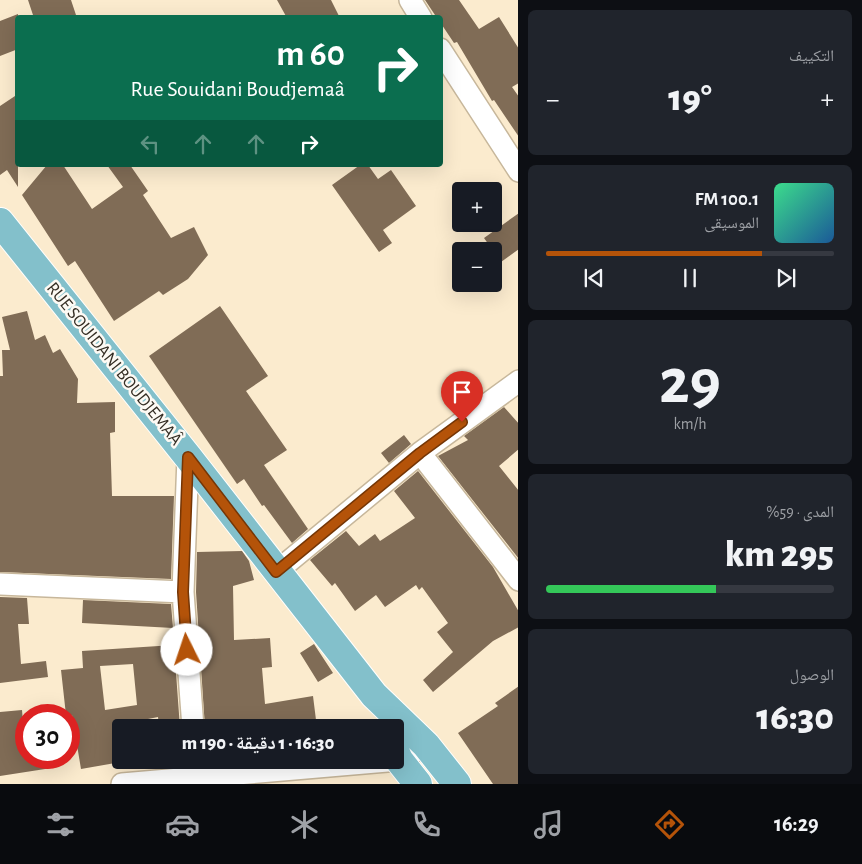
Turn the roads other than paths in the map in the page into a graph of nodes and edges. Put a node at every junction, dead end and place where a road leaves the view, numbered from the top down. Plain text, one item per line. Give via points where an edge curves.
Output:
1 (410, 0) edge
2 (419, 15) edge
3 (443, 54) edge
4 (518, 171) edge
5 (0, 222) edge
6 (518, 381) edge
7 (420, 453) junction
8 (188, 457) junction
9 (276, 572) junction
10 (518, 580) edge
11 (0, 584) edge
12 (183, 592) junction
13 (374, 695) junction
14 (192, 719) edge
15 (383, 719) edge
16 (426, 745) junction
17 (404, 754) edge
18 (404, 764) edge
19 (196, 769) edge
20 (328, 769) edge
21 (290, 776) edge
22 (122, 784) edge
23 (418, 784) edge
24 (457, 784) edge

1 - 2 street
3 - 4 street
5 - 8 main road, RUE SOUIDANI BOUDJEMAÂ
6 - 7 street
7 - 9 street
7 - 10 street
8 - 9 main road, RUE SOUIDANI BOUDJEMAÂ
8 - 12 street
9 - 13 main road, RUE SOUIDANI BOUDJEMAÂ
11 - 12 street
12 - 14 street
13 - 15 main road, RUE SOUIDANI BOUDJEMAÂ
13 - 16 main road, RUE SOUIDANI BOUDJEMAÂ
16 - 17 street
16 - 24 main road, RUE SOUIDANI BOUDJEMAÂ
18 - 23 main road
19 - 21 street
19 - 22 street
20 - 21 street

